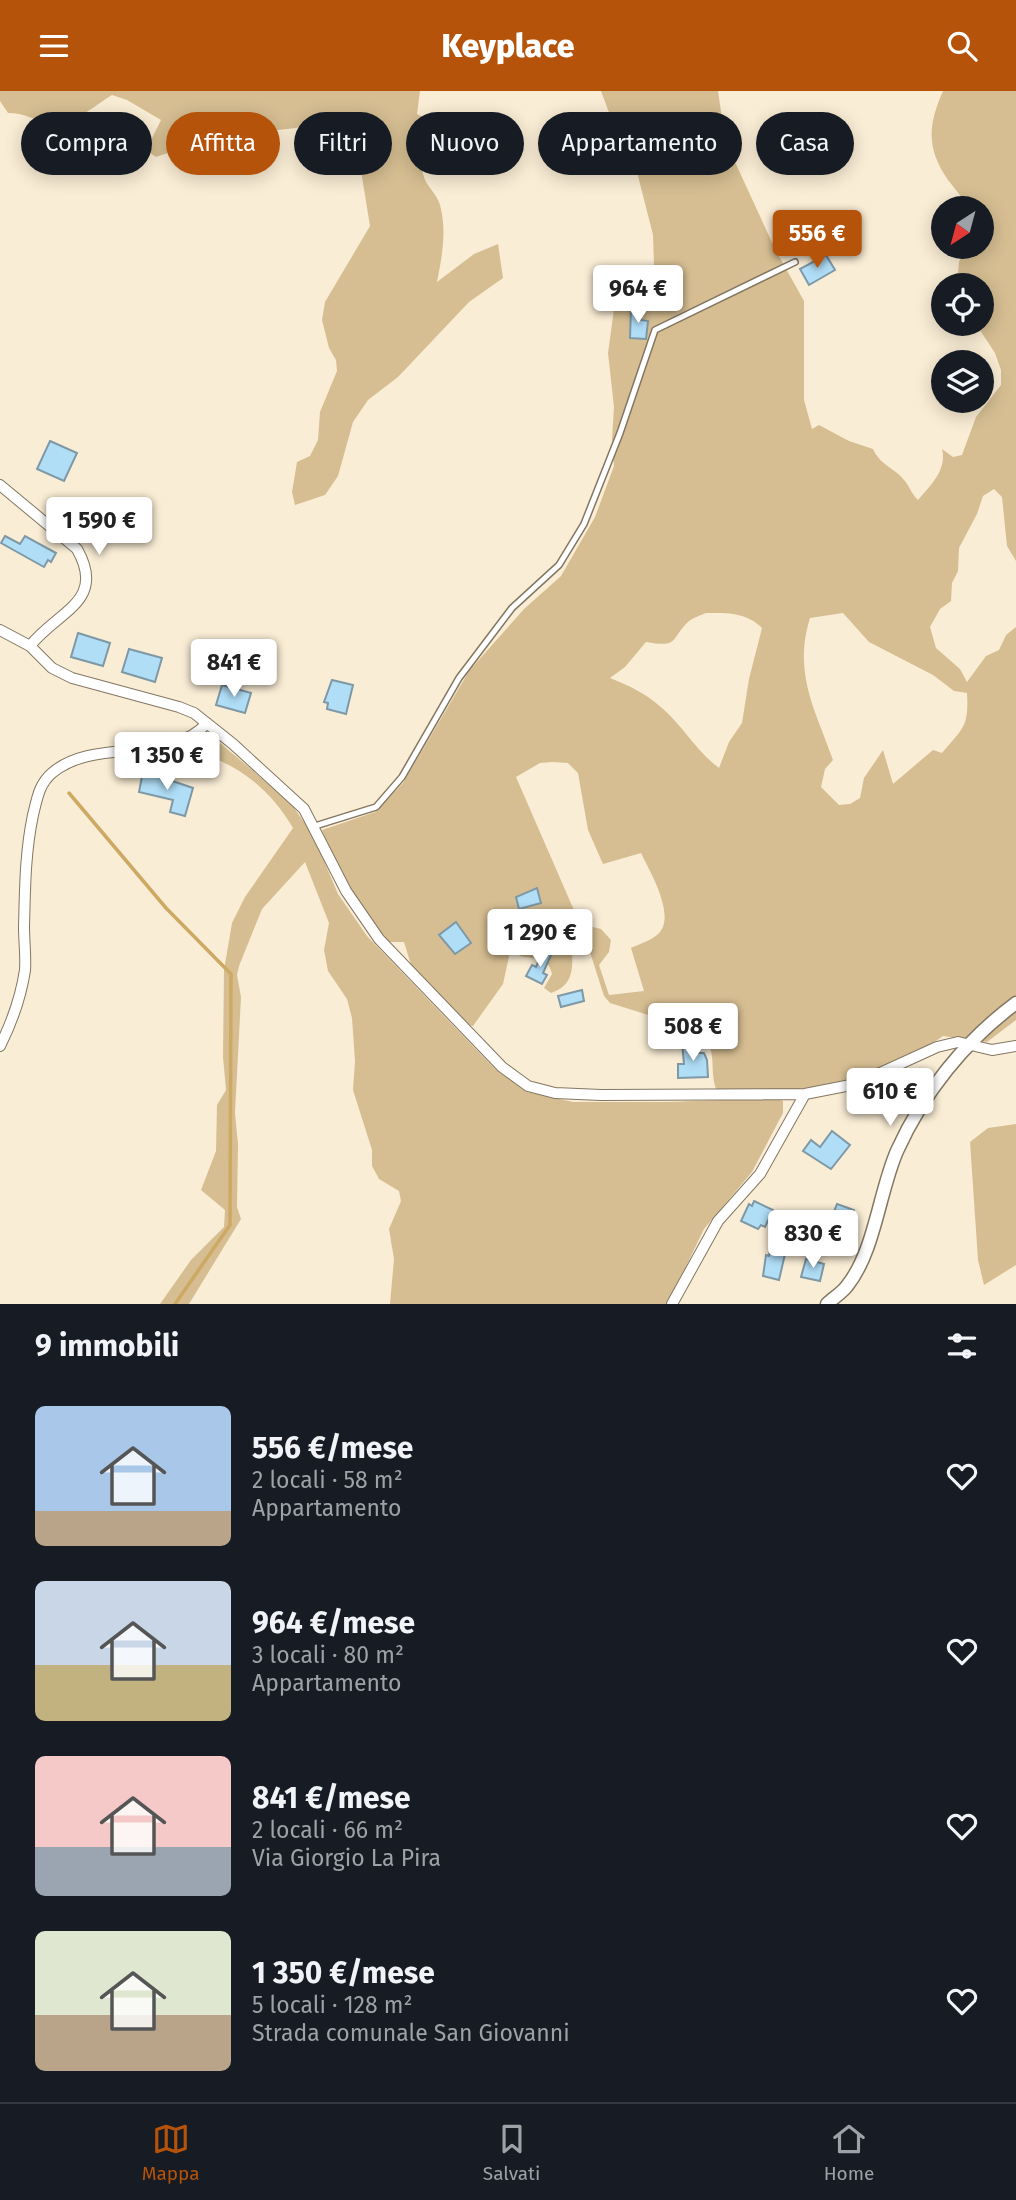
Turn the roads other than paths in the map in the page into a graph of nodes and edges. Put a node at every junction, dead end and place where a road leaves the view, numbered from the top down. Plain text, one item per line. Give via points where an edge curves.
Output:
1 (795, 262) dead end
2 (0, 485) edge
3 (0, 630) edge
4 (30, 646) junction
5 (207, 723) junction
6 (315, 826) junction
7 (1016, 1003) edge
8 (0, 1046) edge
9 (968, 1046) junction
10 (1016, 1047) edge
11 (805, 1094) junction
12 (672, 1304) edge
13 (827, 1304) edge

1 - 6 lane via 655,330 584,524 559,565 512,608 454,684 402,777 376,807
2 - 4 street via 77,548 88,578 85,593
3 - 4 street
4 - 5 street via 52,668 72,678 179,707
5 - 6 street via 290,794
5 - 8 street via 198,734 179,742 80,759 55,770 44,781 37,795 25,867 25,967 20,996
6 - 11 street via 346,891 379,939 519,1081 541,1091 581,1095
7 - 9 street
9 - 10 street
9 - 11 street via 958,1042 937,1047 856,1084
9 - 13 street via 923,1102 896,1153 859,1265 847,1286
11 - 12 street via 760,1174 718,1221

